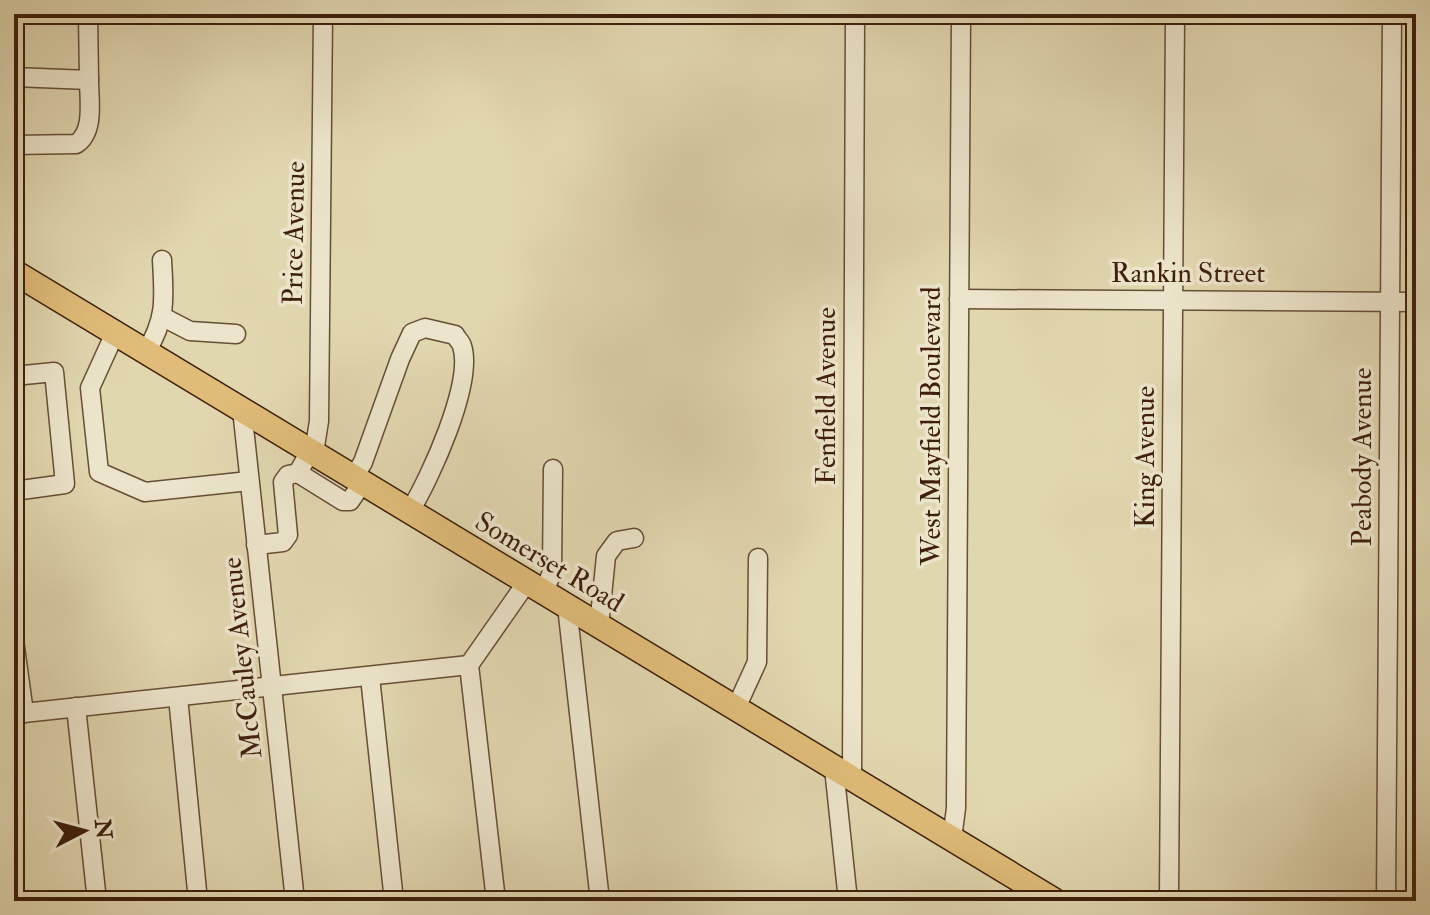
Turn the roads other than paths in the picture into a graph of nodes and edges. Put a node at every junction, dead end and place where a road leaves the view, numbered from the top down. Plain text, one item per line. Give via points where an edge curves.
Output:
1 (88, 14) edge
2 (323, 14) edge
3 (855, 14) edge
4 (961, 14) edge
5 (1175, 14) edge
6 (1392, 14) edge
7 (14, 77) edge
8 (89, 80) junction
9 (14, 145) edge
10 (162, 260) dead end
11 (14, 272) edge
12 (959, 299) junction
13 (1173, 299) junction
14 (1389, 302) junction
15 (1416, 302) edge
16 (163, 317) junction
17 (115, 333) junction
18 (236, 334) dead end
19 (146, 352) junction
20 (14, 376) edge
21 (242, 409) junction
22 (312, 452) junction
23 (553, 469) dead end
24 (298, 473) junction
25 (358, 480) junction
26 (249, 481) junction
27 (14, 491) edge
28 (410, 511) junction
29 (634, 538) dead end
30 (256, 545) junction
31 (758, 558) dead end
32 (536, 587) junction
33 (567, 606) junction
34 (599, 626) junction
35 (14, 640) edge
36 (469, 665) junction
37 (370, 677) junction
38 (272, 687) junction
39 (178, 697) junction
40 (76, 707) junction
41 (736, 708) junction
42 (19, 713) edge
43 (843, 773) junction
44 (952, 839) junction
45 (97, 901) edge
46 (198, 901) edge
47 (295, 901) edge
48 (394, 901) edge
49 (496, 901) edge
50 (600, 901) edge
51 (848, 901) edge
52 (1055, 901) edge
53 (1169, 901) edge
54 (1386, 901) edge

1 - 8 street
2 - 22 street, Price Avenue via 319,421
3 - 43 street, Fenfield Avenue
4 - 12 street, West Mayfield Boulevard
5 - 13 street, King Avenue
6 - 14 street, Peabody Avenue
7 - 8 street
8 - 9 street via 84,139 76,144
10 - 16 street
11 - 17 main road, Somerset Road
12 - 13 street, Rankin Street
12 - 44 street, West Mayfield Boulevard
13 - 14 street, Rankin Street
13 - 53 street, King Avenue
14 - 15 street, Rankin Street
14 - 54 street, Peabody Avenue
16 - 18 street via 190,331
16 - 19 street
17 - 19 main road, Somerset Road
17 - 26 street via 90,388 99,472 145,492
19 - 21 main road, Somerset Road
20 - 27 street via 54,372 65,484
21 - 22 main road, Somerset Road
21 - 26 street, McCauley Avenue
22 - 24 street
22 - 25 main road, Somerset Road
23 - 32 street via 552,572
24 - 25 street via 343,501 350,501
24 - 30 street via 283,482 288,535 283,542
25 - 28 main road, Somerset Road
25 - 28 street via 412,333 425,328 455,335 462,346 463,381 434,467
26 - 30 street, McCauley Avenue
28 - 32 main road, Somerset Road
29 - 34 street via 617,541 606,556
30 - 38 street, McCauley Avenue
31 - 41 street via 757,662
32 - 33 main road, Somerset Road
32 - 36 street
33 - 34 main road, Somerset Road
33 - 50 street
34 - 41 main road, Somerset Road
35 - 42 street
36 - 37 street
36 - 49 street
37 - 38 street
37 - 48 street
38 - 39 street
38 - 47 street, McCauley Avenue
39 - 40 street
39 - 46 street
40 - 42 street
40 - 45 street
41 - 43 main road, Somerset Road
43 - 44 main road, Somerset Road
43 - 51 street
44 - 52 main road, Somerset Road

